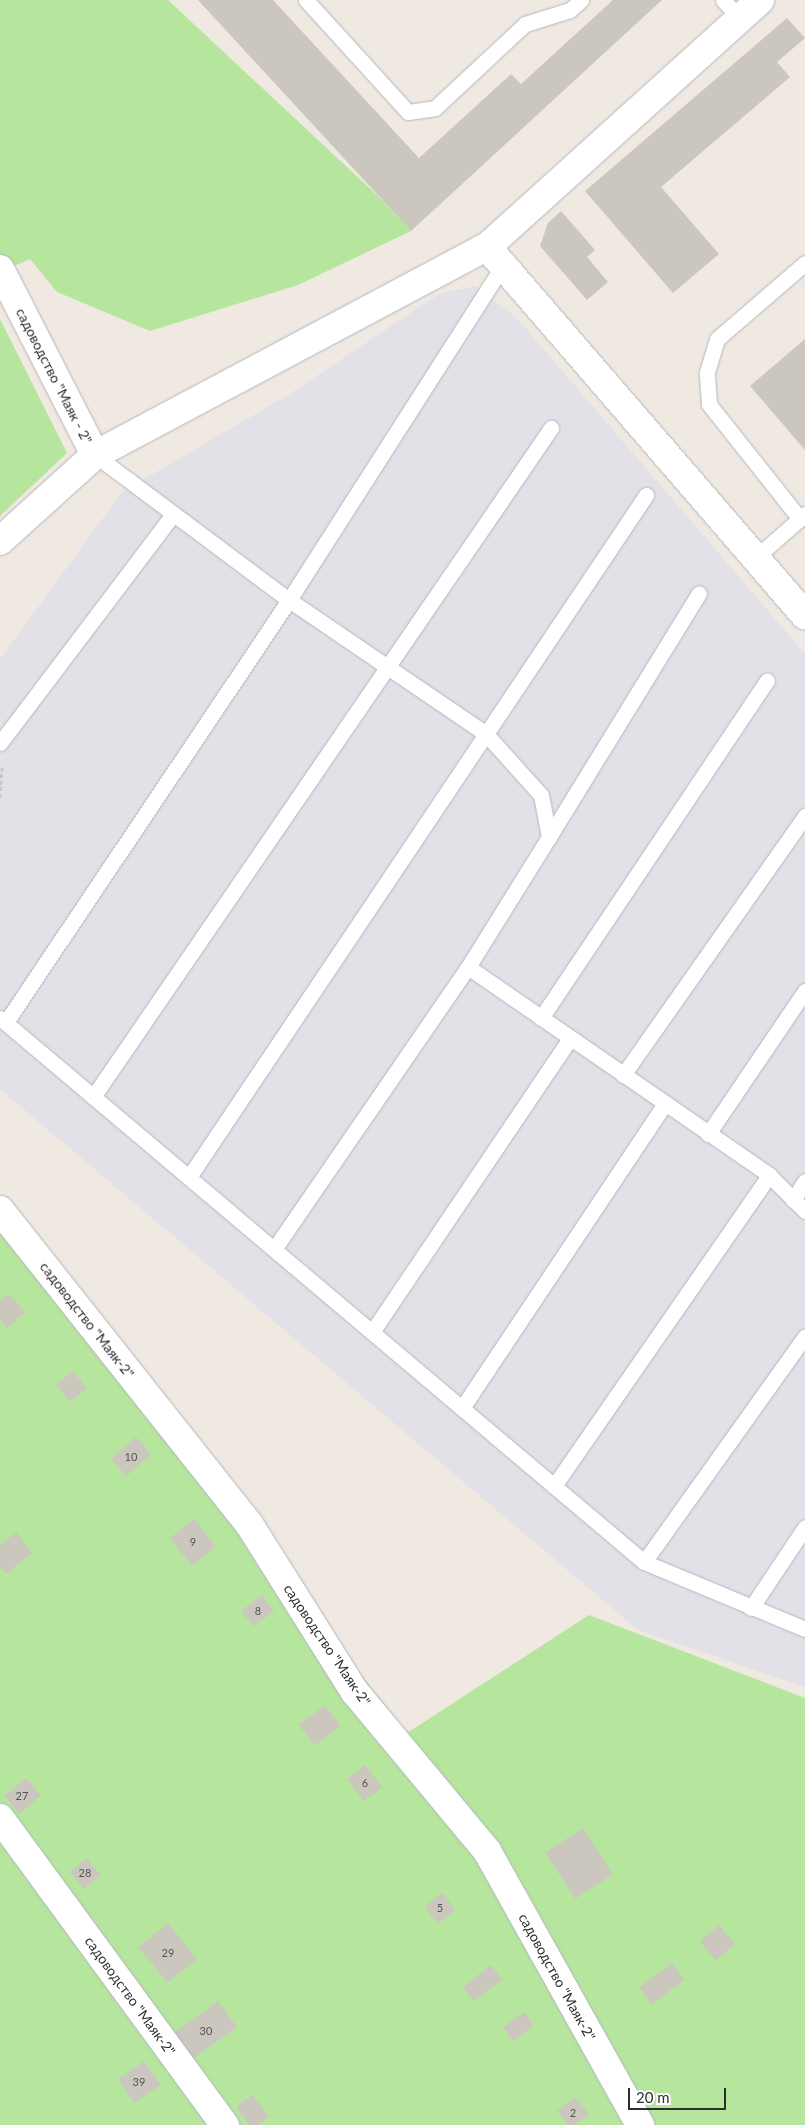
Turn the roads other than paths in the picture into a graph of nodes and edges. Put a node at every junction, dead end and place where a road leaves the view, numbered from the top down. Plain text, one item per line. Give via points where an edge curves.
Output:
1 (306, 0) edge
2 (581, 0) edge
3 (760, 0) edge
4 (731, 9) edge
5 (495, 256) junction
6 (805, 263) edge
7 (0, 269) edge
8 (550, 428) dead end
9 (95, 455) junction
10 (646, 496) dead end
11 (173, 514) junction
12 (802, 516) edge
13 (0, 541) edge
14 (755, 558) junction
15 (699, 593) dead end
16 (289, 600) junction
17 (805, 616) edge
18 (388, 666) junction
19 (767, 681) dead end
20 (486, 734) junction
21 (0, 751) edge
22 (805, 816) edge
23 (549, 838) junction
24 (468, 967) junction
25 (805, 991) edge
26 (541, 1018) junction
27 (3, 1020) edge
28 (570, 1038) junction
29 (623, 1075) junction
30 (93, 1096) junction
31 (665, 1104) junction
32 (708, 1134) junction
33 (769, 1175) junction
34 (189, 1177) junction
35 (805, 1181) edge
36 (793, 1200) junction
37 (0, 1210) edge
38 (805, 1211) edge
39 (274, 1249) junction
40 (372, 1332) junction
41 (805, 1336) edge
42 (462, 1408) junction
43 (554, 1486) junction
44 (805, 1527) edge
45 (644, 1562) junction
46 (751, 1608) junction
47 (805, 1629) edge
48 (0, 1818) edge
49 (225, 2125) edge
50 (640, 2125) edge

1 - 2 lane via 408,112 435,108 526,24 570,10
3 - 4 street
4 - 5 street
5 - 9 street
5 - 14 street
5 - 16 lane
6 - 12 lane via 717,339 707,372 709,404
7 - 9 street, садоводство "Маяк - 2"
8 - 18 lane
9 - 11 lane
9 - 13 street
10 - 20 lane
11 - 16 lane
11 - 21 lane
12 - 14 lane
14 - 17 street
15 - 23 lane
16 - 18 lane
16 - 27 lane
18 - 20 lane
18 - 30 lane
19 - 26 lane
20 - 23 lane via 541,795
20 - 34 lane
22 - 29 lane
23 - 24 lane
24 - 26 lane
24 - 39 lane
25 - 32 lane
26 - 28 lane
27 - 30 lane
28 - 29 lane
28 - 40 lane
29 - 31 lane
30 - 34 lane
31 - 32 lane
31 - 42 lane
32 - 33 lane
33 - 36 lane
33 - 43 lane
34 - 39 lane
35 - 36 lane
36 - 38 lane
37 - 50 street, садоводство "Маяк-2" via 248,1524 355,1692 487,1851
39 - 40 lane
40 - 42 lane
41 - 45 lane
42 - 43 lane
43 - 45 lane
44 - 46 lane
45 - 46 lane
46 - 47 lane
48 - 49 street, садоводство "Маяк-2"

